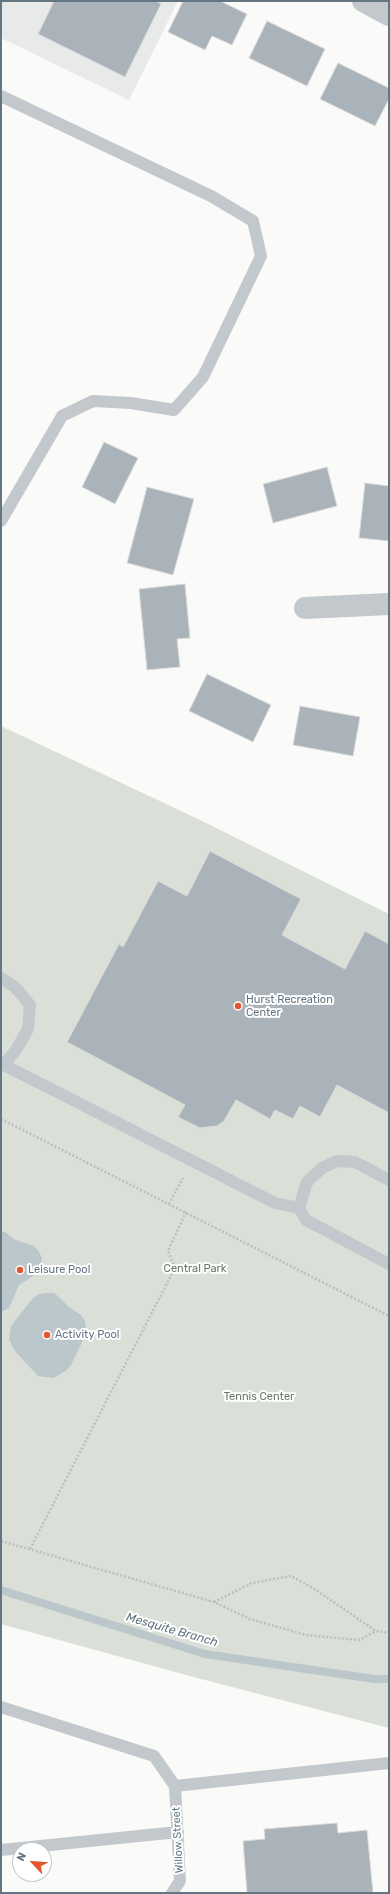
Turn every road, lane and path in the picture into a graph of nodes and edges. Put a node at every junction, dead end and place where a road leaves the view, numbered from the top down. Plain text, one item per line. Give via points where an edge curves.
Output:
1 (1, 96) edge
2 (1, 521) edge
3 (389, 604) edge
4 (305, 608) dead end
5 (1, 978) edge
6 (3, 1064) edge
7 (1, 1119) edge
8 (192, 1160) junction
9 (389, 1180) edge
10 (169, 1204) junction
11 (300, 1208) junction
12 (186, 1212) junction
13 (389, 1264) edge
14 (389, 1316) edge
15 (1, 1541) edge
16 (30, 1549) junction
17 (214, 1602) junction
18 (376, 1631) junction
19 (389, 1633) edge
20 (1, 1707) edge
21 (389, 1763) edge
22 (175, 1786) junction
23 (178, 1832) junction
24 (1, 1850) edge
25 (172, 1893) edge

1 - 2 lane via 211,196 254,221 261,256 203,378 174,410 131,403 93,402 62,416
3 - 4 street
5 - 6 lane via 15,987 30,1005 28,1029 16,1050
6 - 8 lane
7 - 10 path
8 - 10 path
8 - 11 lane via 275,1203
9 - 11 lane via 355,1162 337,1161 322,1168 307,1182
10 - 12 path
11 - 13 lane via 306,1220
12 - 14 path
12 - 16 path via 168,1251 175,1268
15 - 16 path
16 - 17 path
17 - 18 path via 250,1619 306,1635 359,1640
17 - 18 path via 252,1583 291,1576
18 - 19 path
20 - 22 lane via 154,1756
21 - 22 lane
22 - 23 lane, Willow Street
23 - 24 lane
23 - 25 lane, Willow Street via 180,1881

